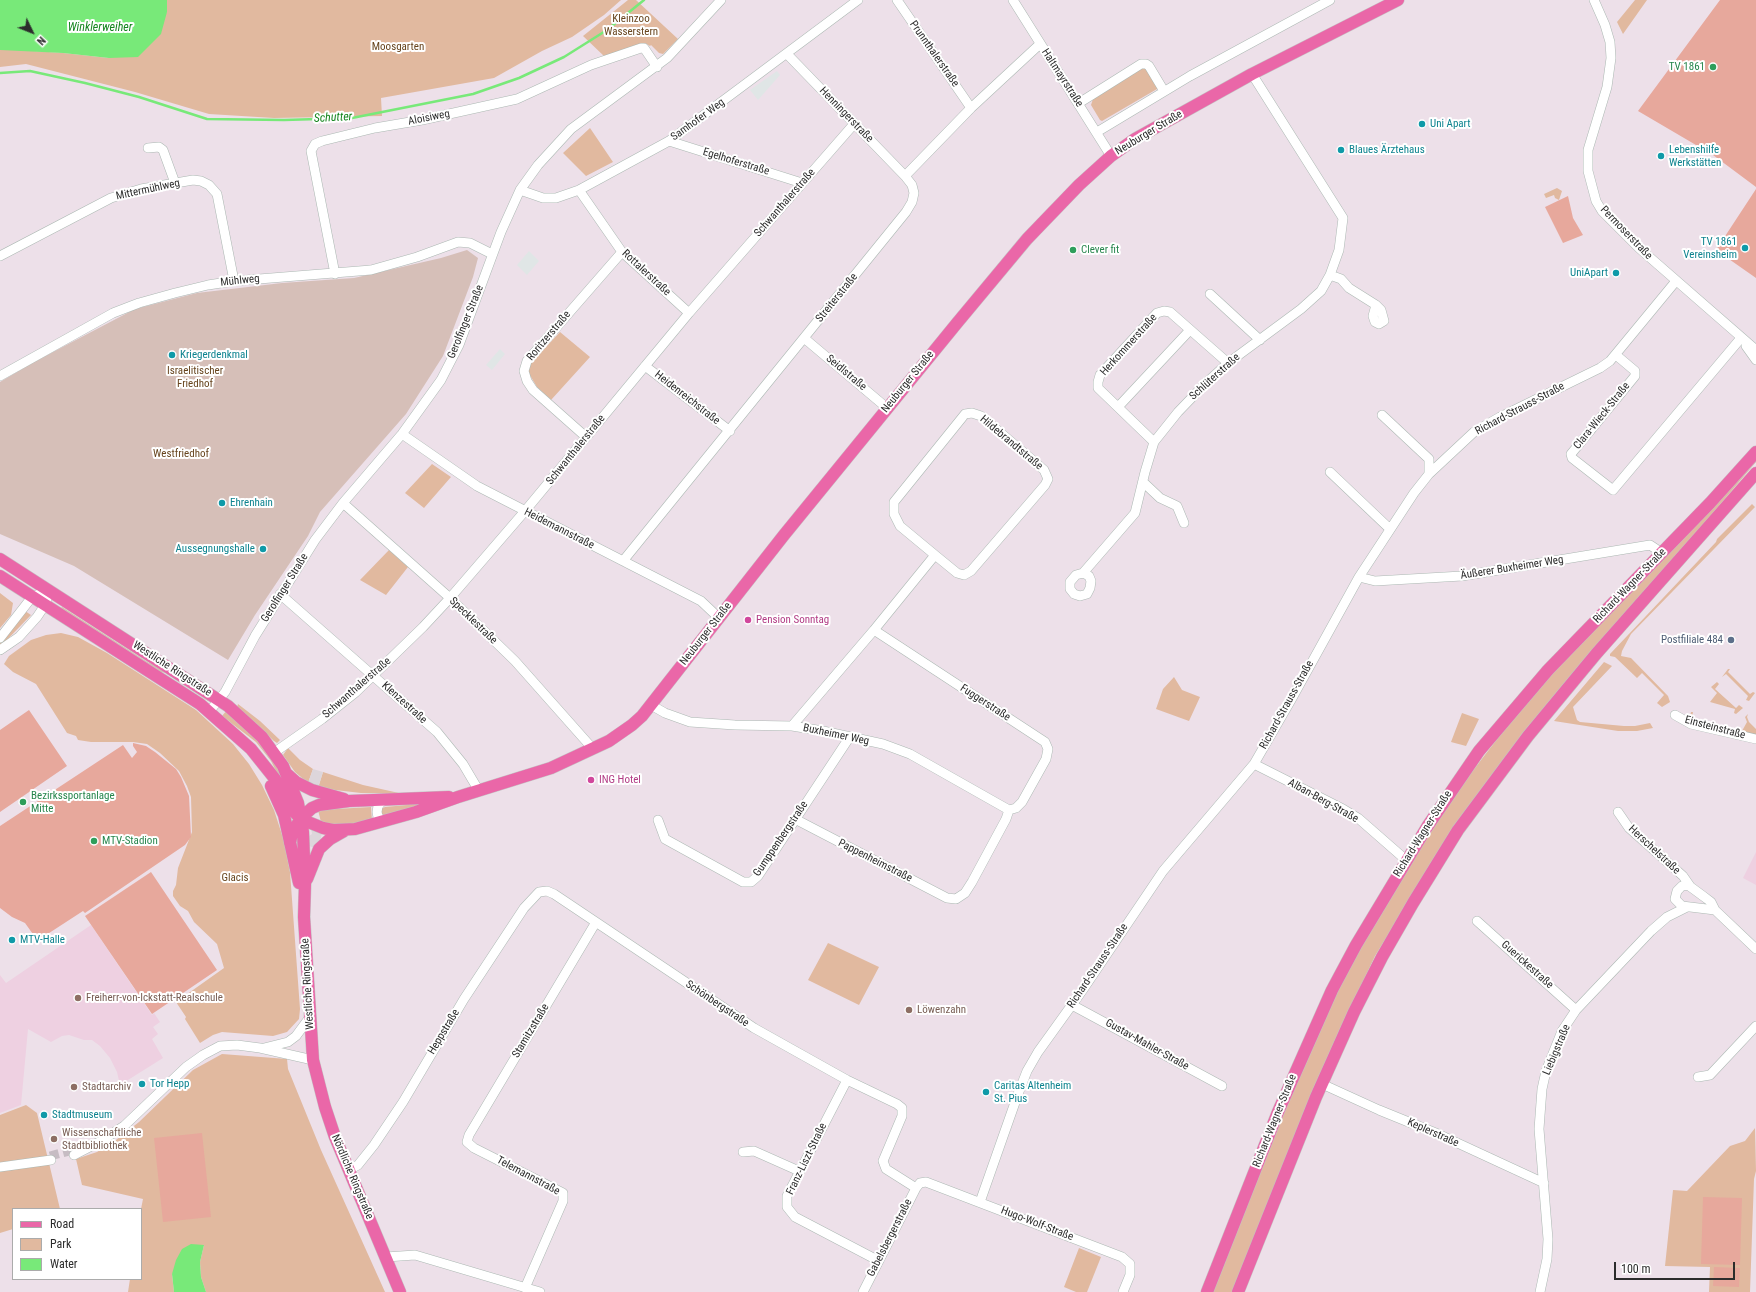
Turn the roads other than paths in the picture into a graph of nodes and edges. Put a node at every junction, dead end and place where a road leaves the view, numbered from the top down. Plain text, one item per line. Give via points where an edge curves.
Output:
1 (721, 0) edge
2 (858, 0) edge
3 (897, 0) edge
4 (1013, 0) edge
5 (1330, 0) edge
6 (1398, 0) edge
7 (1594, 0) edge
8 (1040, 44) junction
9 (787, 54) junction
10 (657, 67) junction
11 (1252, 74) junction
12 (1164, 91) junction
13 (1079, 103) junction
14 (971, 108) junction
15 (854, 124) junction
16 (1097, 132) junction
17 (669, 141) junction
18 (148, 148) dead end
19 (1111, 156) junction
20 (905, 176) junction
21 (175, 183) junction
22 (802, 183) junction
23 (520, 190) junction
24 (579, 190) junction
25 (622, 252) junction
26 (492, 254) junction
27 (0, 256) edge
28 (335, 274) junction
29 (1330, 275) junction
30 (234, 281) junction
31 (1676, 281) junction
32 (1210, 294) dead end
33 (1376, 305) dead end
34 (689, 313) junction
35 (1190, 330) junction
36 (804, 338) junction
37 (1741, 338) junction
38 (1260, 340) junction
39 (1756, 350) edge
40 (1616, 355) junction
41 (1756, 360) edge
42 (1228, 363) junction
43 (645, 366) junction
44 (0, 376) edge
45 (1118, 407) junction
46 (887, 408) junction
47 (1382, 415) dead end
48 (730, 431) junction
49 (402, 434) junction
50 (586, 437) junction
51 (1154, 442) junction
52 (1756, 452) edge
53 (1330, 472) dead end
54 (1429, 474) junction
55 (1756, 474) edge
56 (1142, 482) junction
57 (343, 503) junction
58 (525, 511) junction
59 (1184, 523) dead end
60 (1390, 529) junction
61 (1662, 553) junction
62 (935, 555) junction
63 (0, 559) edge
64 (623, 561) junction
65 (1083, 573) dead end
66 (0, 576) edge
67 (1359, 577) junction
68 (49, 590) junction
69 (280, 594) junction
70 (32, 597) junction
71 (450, 598) junction
72 (45, 605) junction
73 (719, 618) junction
74 (874, 630) junction
75 (0, 638) edge
76 (0, 650) edge
77 (373, 675) junction
78 (220, 700) junction
79 (651, 705) junction
80 (209, 712) junction
81 (1675, 715) dead end
82 (792, 726) junction
83 (849, 738) junction
84 (1756, 739) edge
85 (593, 749) junction
86 (275, 752) junction
87 (258, 757) junction
88 (1254, 764) junction
89 (286, 773) junction
90 (479, 791) junction
91 (458, 797) junction
92 (383, 800) junction
93 (349, 801) junction
94 (1009, 810) junction
95 (1618, 812) dead end
96 (301, 818) junction
97 (795, 819) junction
98 (658, 820) dead end
99 (384, 821) junction
100 (346, 830) junction
101 (290, 843) junction
102 (1406, 860) junction
103 (1675, 870) junction
104 (305, 884) junction
105 (1693, 888) junction
106 (1678, 889) junction
107 (539, 892) joint
108 (956, 899) joint
109 (1675, 899) junction
110 (1689, 906) junction
111 (304, 909) junction
112 (1715, 910) junction
113 (1667, 917) junction
114 (1477, 921) dead end
115 (596, 922) junction
116 (1756, 949) edge
117 (1072, 1005) junction
118 (1576, 1010) junction
119 (310, 1017) junction
120 (1756, 1026) edge
121 (260, 1048) junction
122 (313, 1060) junction
123 (1698, 1077) dead end
124 (847, 1080) junction
125 (1322, 1084) junction
126 (1222, 1086) dead end
127 (902, 1108) joint
128 (468, 1142) joint
129 (74, 1152) tunnel mouth
130 (743, 1152) dead end
131 (51, 1158) tunnel mouth
132 (0, 1167) edge
133 (349, 1170) junction
134 (799, 1171) junction
135 (1544, 1183) junction
136 (916, 1188) junction
137 (980, 1202) junction
138 (386, 1257) junction
139 (879, 1261) junction
140 (525, 1288) junction
141 (400, 1292) edge
142 (540, 1292) edge
143 (863, 1292) edge
144 (1123, 1292) edge
145 (1207, 1292) edge
146 (1238, 1292) edge
147 (1540, 1292) edge

1 - 10 street, Gerolfinger Straße
2 - 9 street, Samhofer Weg
3 - 14 street, Prunnthalerstraße
4 - 8 street, Haltmayrstraße
5 - 12 street
6 - 11 main road, Neuburger Straße
7 - 31 street, Permoserstraße via 1610,42 1611,58 1607,87 1588,150 1588,171 1592,191 1602,211
8 - 13 street, Haltmayrstraße
8 - 14 street
9 - 15 street, Henningerstraße
9 - 17 street, Samhofer Weg
10 - 23 street, Gerolfinger Straße via 571,129 542,160
10 - 28 street, Aloisiweg via 644,48 641,48 591,65 517,98 322,140 315,144 311,151
11 - 19 main road, Neuburger Straße via 1135,139
11 - 29 street, Schlüterstraße via 1343,218 1339,250
12 - 13 street via 1149,66 1141,64
12 - 16 street
13 - 16 street, Haltmayrstraße
14 - 20 street
15 - 20 street, Henningerstraße
15 - 22 street, Schwanthalerstraße
16 - 19 street, Haltmayrstraße
17 - 22 street, Egelhoferstraße
17 - 24 street, Samhofer Weg
18 - 21 street via 159,147 164,150
19 - 46 main road, Neuburger Straße via 1027,239
20 - 36 street, Streiterstraße via 914,193 906,212
21 - 27 street, Mittermühlweg via 111,198
21 - 30 street, Mittermühlweg via 201,181 217,194
22 - 34 street, Schwanthalerstraße
23 - 24 street, Samhofer Weg via 543,198 556,198
23 - 26 street, Gerolfinger Straße
24 - 25 street, Rottalerstraße
25 - 34 street, Rottalerstraße
25 - 50 street, Roritzerstraße via 527,360 524,372 533,390
26 - 28 street, Mühlweg via 470,243 458,242 371,270
26 - 49 street, Gerolfinger Straße via 459,345 441,380
28 - 30 street, Mühlweg
29 - 33 street via 1341,279 1349,288
29 - 38 street, Schlüterstraße via 1321,291
30 - 44 street, Mühlweg via 175,293 113,313
31 - 37 street, Permoserstraße
31 - 40 street, Richard-Strauss-Straße
32 - 38 street
34 - 43 street, Schwanthalerstraße
35 - 42 street, Herkommerstraße
35 - 45 street
35 - 45 street, Herkommerstraße via 1170,312 1164,310 1157,313 1100,375 1098,388
36 - 46 street, Seidlstraße
36 - 48 street, Streiterstraße
37 - 39 street, Permoserstraße
37 - 40 street, Clara-Wieck-Straße via 1613,490 1572,458 1571,454 1635,376 1635,371
37 - 41 street, Permoserstraße
38 - 42 street, Schlüterstraße
40 - 54 street, Richard-Strauss-Straße via 1600,368 1474,432
42 - 51 street, Schlüterstraße via 1178,412
43 - 48 street, Heidenreichstraße
43 - 50 street, Schwanthalerstraße
45 - 51 street, Herkommerstraße
46 - 73 main road, Neuburger Straße
47 - 54 street via 1429,459
48 - 64 street, Streiterstraße
49 - 57 street, Gerolfinger Straße
49 - 58 street, Heidemannstraße via 477,486
50 - 58 street, Schwanthalerstraße
51 - 56 street, Schlüterstraße
52 - 61 main road, Richard-Wagner-Straße
53 - 60 street
54 - 60 street, Richard-Strauss-Straße
55 - 125 main road, Richard-Wagner-Straße via 1596,654 1528,736 1473,809 1382,957
56 - 59 street via 1160,498 1177,506
56 - 65 street, Schlüterstraße via 1135,513
57 - 69 street, Gerolfinger Straße
57 - 71 street, Specklestraße
58 - 64 street, Heidemannstraße
58 - 71 street, Schwanthalerstraße
60 - 67 street, Richard-Strauss-Straße
61 - 67 street, Äußerer Buxheimer Weg via 1650,545 1462,576 1375,581
61 - 102 main road, Richard-Wagner-Straße via 1548,670 1500,725 1463,773
62 - 62 street, Hildebrandtstraße via 900,526 894,514 894,502 966,414 972,413 981,416 1044,470 1048,479 972,572 964,575 957,573
62 - 74 street
63 - 68 main road, Westliche Ringstraße
64 - 73 street, Heidemannstraße via 701,601
66 - 70 main road, Westliche Ringstraße
67 - 88 street, Richard-Strauss-Straße
68 - 70 street
68 - 72 street
68 - 78 main road, Westliche Ringstraße
69 - 77 street, Klenzestraße
69 - 78 street, Gerolfinger Straße
70 - 72 main road, Westliche Ringstraße
70 - 75 street
71 - 77 street, Schwanthalerstraße
71 - 85 street, Specklestraße via 515,661
72 - 76 street via 19,637
72 - 80 main road, Westliche Ringstraße
73 - 79 main road, Neuburger Straße
74 - 82 street
74 - 94 street, Fuggerstraße via 1045,742 1048,749 1046,759 1022,802
77 - 86 street, Schwanthalerstraße via 338,707
77 - 90 street, Klenzestraße via 437,732 463,764
78 - 80 street, Gerolfinger Straße
78 - 86 main road, Westliche Ringstraße via 251,725
79 - 82 street, Buxheimer Weg via 690,722
79 - 85 main road, Neuburger Straße via 632,726
80 - 87 main road, Westliche Ringstraße
81 - 84 street, Einsteinstraße via 1691,724
82 - 83 street, Buxheimer Weg via 823,730
83 - 94 street, Buxheimer Weg via 883,744 910,754
83 - 97 street, Gumppenbergstraße
85 - 90 main road, Neuburger Straße via 550,768
86 - 89 main road, Westliche Ringstraße
87 - 96 main road, Westliche Ringstraße
87 - 101 main road, Westliche Ringstraße via 284,815
88 - 102 street, Alban-Berg-Straße via 1343,809
88 - 117 street, Richard-Strauss-Straße via 1163,871
89 - 93 main road, Neuburger Straße via 296,782 312,790
89 - 96 main road, Westliche Ringstraße
90 - 91 main road, Neuburger Straße
91 - 92 main road, Neuburger Straße
91 - 99 main road, Neuburger Straße
92 - 93 main road, Neuburger Straße
92 - 99 street via 376,812
93 - 96 main road, Neuburger Straße via 312,808
94 - 108 street, Fuggerstraße via 972,882
95 - 103 street, Herschelstraße via 1629,828
96 - 100 main road, Neuburger Straße via 323,828
96 - 101 main road, Neuburger Straße via 292,833
96 - 104 main road, Westliche Ringstraße
97 - 98 street, Gumppenbergstraße via 758,876 751,882 743,882 665,839
97 - 108 street, Pappenheimstraße via 947,898
99 - 100 main road, Neuburger Straße
100 - 104 main road, Neuburger Straße via 319,849
101 - 111 main road, Westliche Ringstraße
102 - 145 main road, Richard-Wagner-Straße via 1356,945 1312,1033
103 - 105 street, Herschelstraße
103 - 106 street
104 - 111 main road, Westliche Ringstraße
105 - 106 street, Herschelstraße via 1682,886
105 - 110 street via 1696,899
105 - 112 street, Herschelstraße via 1708,900
106 - 109 street, Herschelstraße
107 - 115 street, Schönbergstraße via 547,891 554,894
107 - 133 street, Heppstraße via 524,908 464,998 403,1102 378,1139 358,1165
109 - 110 street via 1679,905
109 - 113 street, Liebigstraße
110 - 112 street
110 - 113 street, Liebigstraße
111 - 119 main road, Westliche Ringstraße
112 - 116 street, Herschelstraße
113 - 118 street, Liebigstraße
114 - 118 street, Guerickestraße
115 - 124 street, Schönbergstraße via 754,1028
115 - 128 street, Stamitzstraße via 469,1135
117 - 126 street, Gustav-Mahler-Straße
117 - 137 street, Richard-Strauss-Straße via 1027,1071
118 - 135 street, Liebigstraße via 1555,1048 1542,1089 1539,1129
119 - 121 street via 296,1036 288,1042
119 - 122 main road, Westliche Ringstraße
120 - 123 street via 1710,1074
121 - 122 street
121 - 129 street via 220,1046 203,1055 186,1067 124,1126 95,1144
122 - 133 main road, Nördliche Ringstraße via 325,1107
124 - 127 street, Schönbergstraße
124 - 134 street, Franz-Liszt-Straße
125 - 135 street, Keplerstraße
125 - 146 main road, Richard-Wagner-Straße
127 - 136 street, Gabelsbergerstraße via 902,1116 883,1161 886,1169
128 - 140 street, Telemannstraße via 474,1148 563,1193 563,1201
130 - 134 street via 754,1151
131 - 132 street
133 - 138 main road, Nördliche Ringstraße
134 - 139 street, Franz-Liszt-Straße via 787,1196 787,1207 795,1217
135 - 147 street, Liebigstraße via 1548,1239
136 - 137 street, Hugo-Wolf-Straße via 920,1183 926,1182
136 - 139 street, Gabelsbergerstraße
137 - 144 street, Hugo-Wolf-Straße via 1122,1257 1130,1264 1130,1275
138 - 140 street via 415,1255
138 - 141 main road, Nördliche Ringstraße
139 - 143 street, Gabelsbergerstraße
140 - 142 street

